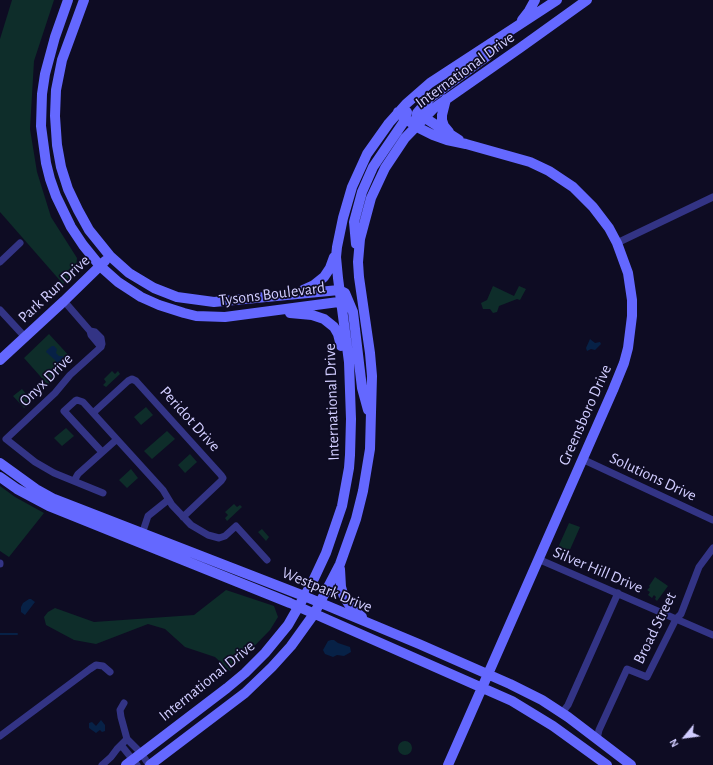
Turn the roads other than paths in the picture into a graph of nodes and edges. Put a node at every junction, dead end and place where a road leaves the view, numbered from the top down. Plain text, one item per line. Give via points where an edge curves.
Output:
1 (68, 0) edge
2 (84, 0) edge
3 (535, 0) edge
4 (557, 0) edge
5 (587, 0) edge
6 (511, 30) junction
7 (446, 99) junction
8 (406, 104) junction
9 (402, 115) junction
10 (420, 115) junction
11 (415, 126) junction
12 (452, 135) junction
13 (466, 144) junction
14 (713, 197) edge
15 (20, 243) dead end
16 (617, 243) junction
17 (337, 247) junction
18 (358, 255) junction
19 (110, 256) junction
20 (0, 262) edge
21 (100, 266) junction
22 (339, 290) junction
23 (288, 294) junction
24 (345, 301) junction
25 (362, 301) junction
26 (64, 302) junction
27 (0, 310) edge
28 (264, 312) junction
29 (25, 337) junction
30 (0, 360) edge
31 (350, 384) junction
32 (93, 413) junction
33 (371, 420) junction
34 (116, 440) junction
35 (102, 452) junction
36 (582, 459) junction
37 (0, 463) edge
38 (0, 477) edge
39 (74, 481) junction
40 (103, 493) dead end
41 (168, 500) junction
42 (183, 517) junction
43 (713, 520) edge
44 (141, 537) junction
45 (713, 548) edge
46 (538, 559) junction
47 (267, 560) dead end
48 (340, 564) junction
49 (618, 593) junction
50 (304, 596) junction
51 (320, 603) junction
52 (299, 607) junction
53 (314, 614) junction
54 (676, 619) junction
55 (372, 624) junction
56 (713, 635) edge
57 (110, 672) dead end
58 (488, 674) junction
59 (482, 688) junction
60 (124, 703) dead end
61 (562, 714) junction
62 (0, 736) edge
63 (597, 739) junction
64 (124, 742) junction
65 (141, 752) junction
66 (132, 763) edge
67 (102, 765) edge
68 (150, 765) edge
69 (448, 765) edge
70 (607, 765) edge
71 (631, 765) edge

1 - 21 main road, Tysons Boulevard via 45,74 41,126 50,180 56,196 71,226
2 - 19 main road, Tysons Boulevard via 62,60 56,90 57,145 68,189 78,210
3 - 6 main road via 529,11
4 - 6 main road, International Drive
5 - 7 main road, International Drive
6 - 8 main road, International Drive via 430,83
6 - 10 main road via 486,57 430,98
7 - 10 main road, International Drive
7 - 12 main road via 442,120
8 - 9 main road, International Drive
8 - 10 main road, Greensboro Drive
9 - 11 main road, Greensboro Drive
9 - 17 main road, International Drive via 377,139 359,171 343,218
9 - 18 main road via 398,131 373,167 362,192 354,222
10 - 11 main road, International Drive
10 - 12 main road, Greensboro Drive
11 - 13 main road, Greensboro Drive via 447,140
11 - 18 main road, International Drive via 395,152 378,182 364,219
12 - 13 main road, Greensboro Drive
13 - 16 main road, Greensboro Drive via 525,160 558,176 593,206
14 - 16 street
15 - 20 street
16 - 36 main road, Greensboro Drive via 625,263 630,287 631,332 624,364
17 - 22 main road, International Drive
17 - 23 main road via 324,277 309,288
18 - 25 main road, International Drive
19 - 21 main road, Park Run Drive
19 - 23 main road, Tysons Boulevard via 136,277 177,297 214,302
21 - 26 main road, Park Run Drive
21 - 28 main road, Tysons Boulevard via 141,297 184,313 226,317
22 - 23 main road, Tysons Boulevard
22 - 24 main road via 345,293
24 - 25 main road, Tysons Boulevard
24 - 28 main road, Tysons Boulevard
24 - 31 main road, International Drive
24 - 33 main road via 353,312 362,388
25 - 33 main road, International Drive via 371,370
26 - 29 main road, Park Run Drive
26 - 39 street, Onyx Drive via 90,331 101,338 101,347 6,439 35,462
27 - 29 street
28 - 31 main road via 304,313 327,321 338,334
29 - 30 main road, Park Run Drive
31 - 50 main road, International Drive via 350,455 342,506 326,553
32 - 34 street
32 - 35 street via 83,402 77,400 64,411
32 - 42 street, Peridot Drive via 132,379 221,475 221,481
33 - 48 main road, International Drive via 370,449 363,491 353,530
34 - 35 street
34 - 41 street via 163,490
35 - 39 street
36 - 43 street, Solutions Drive
36 - 46 main road, Greensboro Drive
37 - 44 main road, Westpark Drive via 54,499
38 - 44 main road, Westpark Drive via 49,506
39 - 40 street, Onyx Drive
41 - 42 street
41 - 44 street via 148,516
42 - 47 street via 199,530 216,538 223,537 236,526
44 - 50 main road, Westpark Drive
44 - 52 main road, Westpark Drive
45 - 54 street, Broad Street via 699,567 681,614
46 - 49 street, Silver Hill Drive
46 - 58 main road, Greensboro Drive
48 - 51 main road, International Drive
48 - 55 main road via 340,582 344,597 352,609
49 - 54 street, Silver Hill Drive
49 - 61 street
50 - 51 main road, Westpark Drive
50 - 52 main road, International Drive
51 - 53 main road, International Drive
51 - 55 main road, Westpark Drive
52 - 53 main road, Westpark Drive
52 - 65 main road, International Drive via 288,625 246,673
53 - 59 main road, Westpark Drive
53 - 68 main road, International Drive via 286,652 254,684
54 - 56 street, Silver Hill Drive
54 - 63 street, Broad Street via 647,677 627,669
55 - 58 main road, Westpark Drive
57 - 62 street via 103,666 96,665
58 - 59 main road, Greensboro Drive
58 - 61 main road, Westpark Drive via 534,696
59 - 69 main road, Greensboro Drive
59 - 70 main road, Westpark Drive via 538,716
60 - 64 street via 120,710
61 - 63 main road, Westpark Drive
63 - 71 main road, Westpark Drive
64 - 65 street
64 - 66 street
64 - 67 street
65 - 66 main road, International Drive
65 - 68 street

